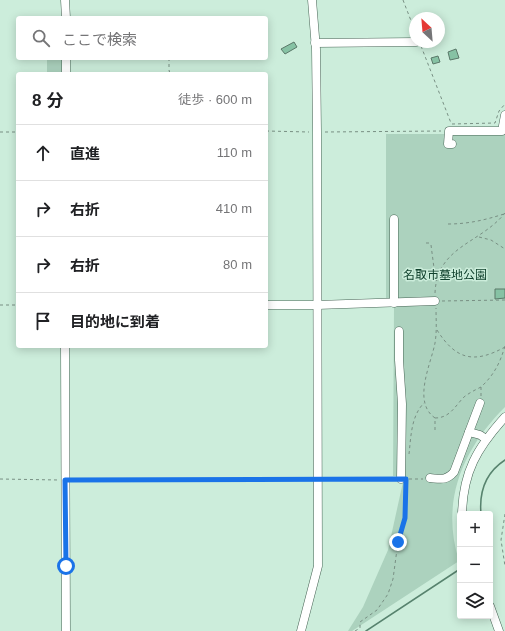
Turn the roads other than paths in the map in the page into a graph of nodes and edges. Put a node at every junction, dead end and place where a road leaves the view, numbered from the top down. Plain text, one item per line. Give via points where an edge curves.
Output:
1 (66, 0) edge
2 (312, 0) edge
3 (66, 16) edge
4 (409, 42) edge
5 (316, 43) junction
6 (66, 60) edge
7 (66, 72) edge
8 (505, 115) edge
9 (452, 144) dead end
10 (394, 219) dead end
11 (435, 301) road end
12 (394, 302) junction
13 (268, 304) edge
14 (317, 305) junction
15 (399, 331) dead end
16 (65, 348) edge
17 (480, 403) road end
18 (505, 417) edge
19 (469, 432) junction
20 (486, 439) junction
21 (430, 478) road end
22 (404, 479) road end
23 (462, 511) edge
24 (493, 614) edge
25 (66, 631) edge
26 (301, 631) edge
27 (499, 631) edge

1 - 3 street
2 - 5 street
4 - 5 street
5 - 14 street
6 - 7 street
8 - 9 street via 502,131 449,131 448,144
10 - 12 street via 397,244 397,292
11 - 12 street via 424,304
12 - 14 street
13 - 14 street
14 - 26 street via 318,566
15 - 22 street
16 - 25 street
17 - 19 street
18 - 20 street
19 - 20 street
19 - 21 street via 454,472 446,479
20 - 23 street via 470,469
24 - 27 street

